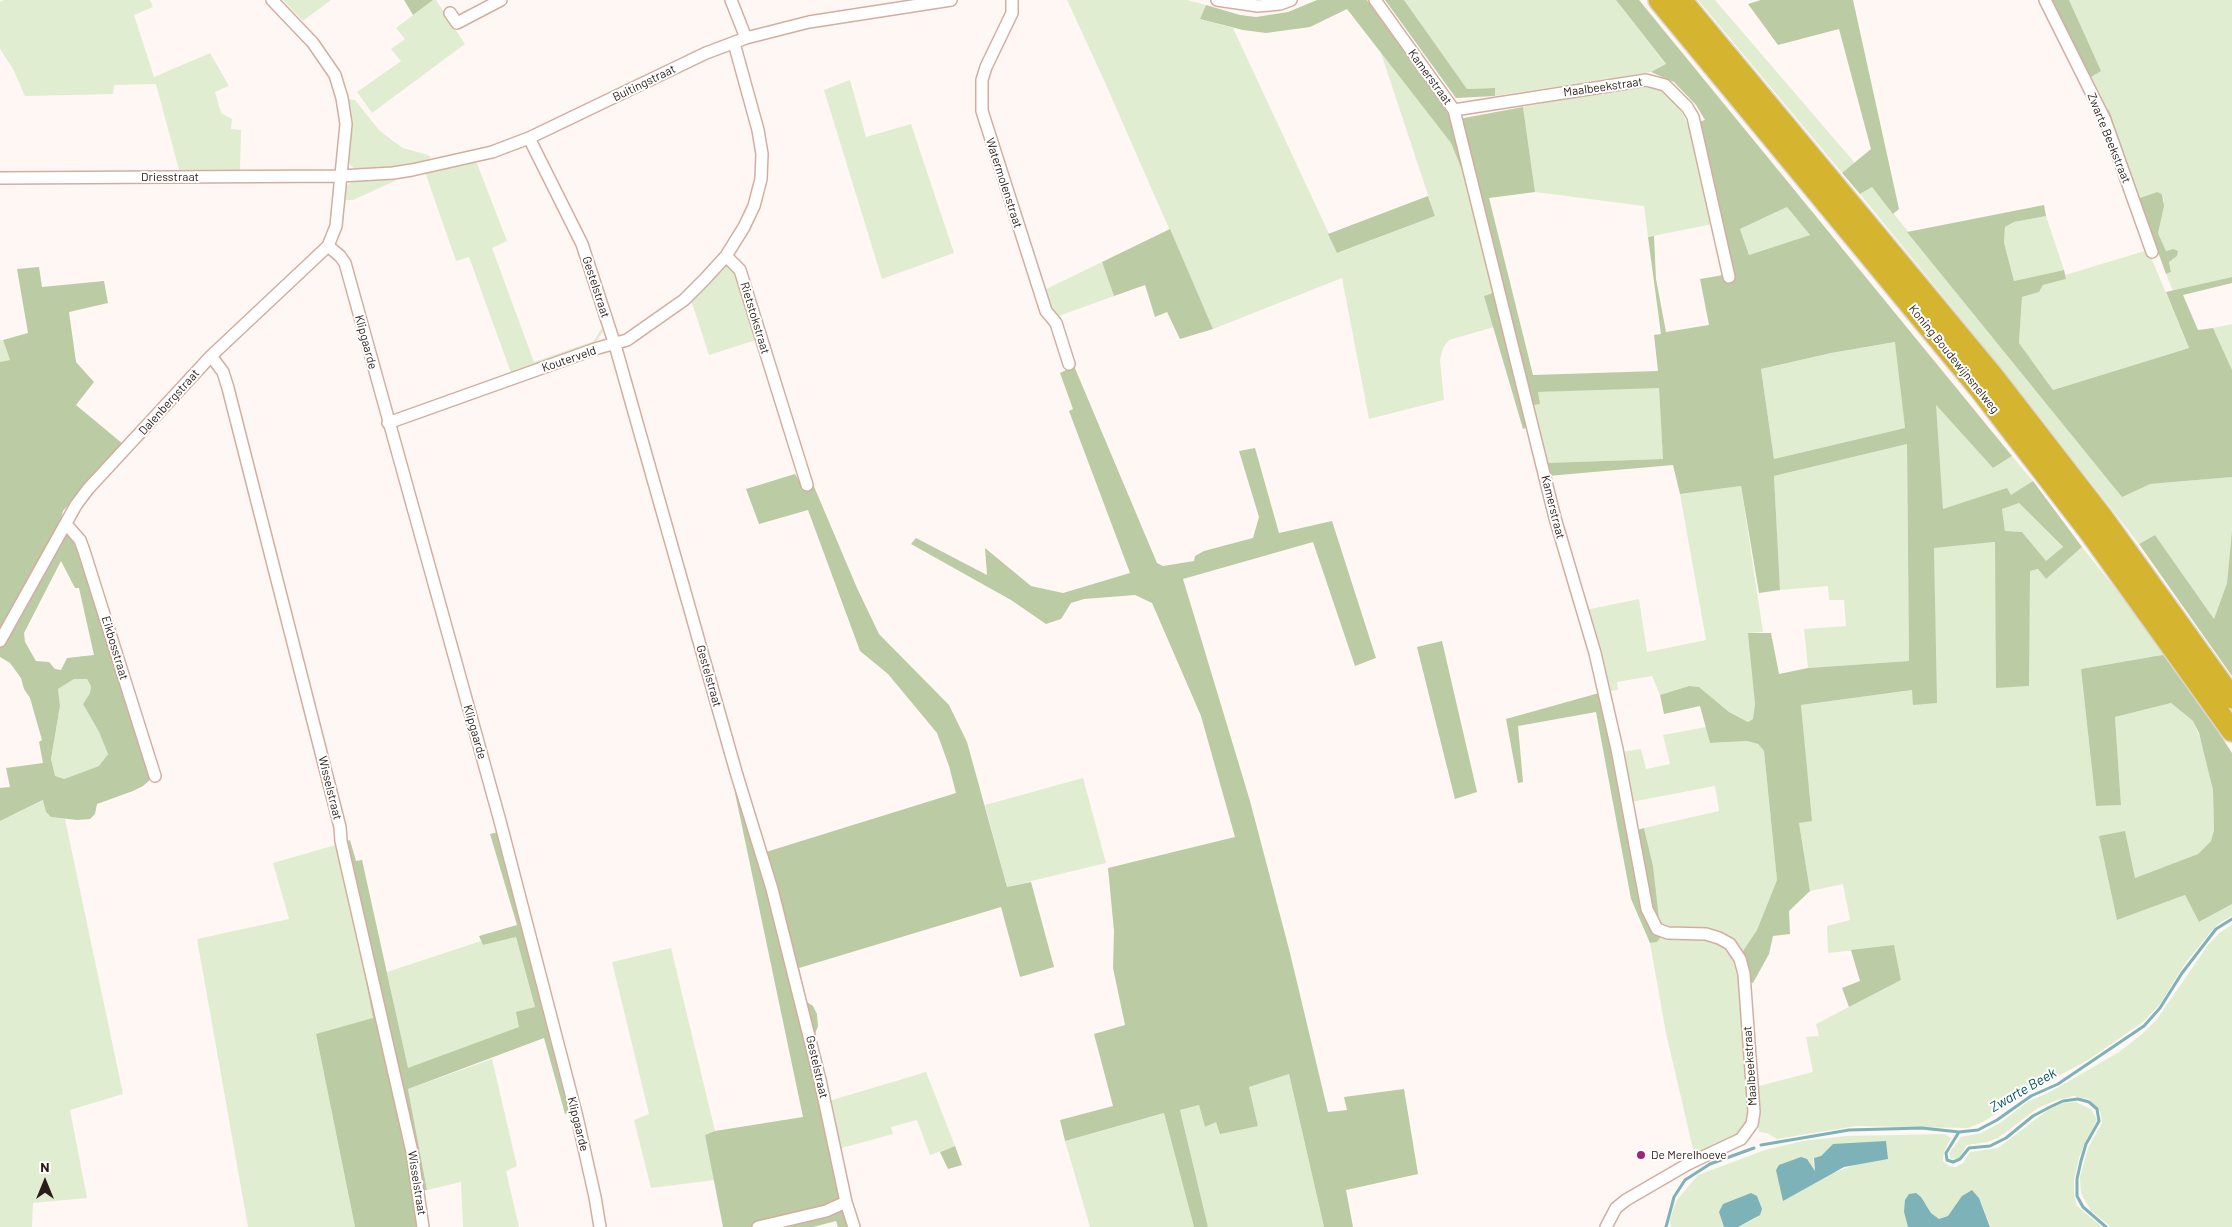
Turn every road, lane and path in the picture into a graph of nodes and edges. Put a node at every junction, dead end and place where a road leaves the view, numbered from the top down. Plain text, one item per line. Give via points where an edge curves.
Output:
1 (272, 0) edge
2 (501, 0) edge
3 (731, 0) edge
4 (951, 0) edge
5 (1012, 0) edge
6 (1217, 0) edge
7 (1292, 0) edge
8 (1375, 0) edge
9 (1659, 0) edge
10 (1681, 0) edge
11 (2044, 0) edge
12 (450, 13) dead end
13 (746, 38) junction
14 (734, 43) junction
15 (1454, 110) junction
16 (529, 138) junction
17 (340, 176) junction
18 (0, 178) edge
19 (328, 246) junction
20 (2152, 252) dead end
21 (726, 256) junction
22 (1729, 278) dead end
23 (615, 345) junction
24 (210, 356) junction
25 (1069, 364) dead end
26 (388, 423) junction
27 (807, 485) dead end
28 (66, 524) junction
29 (0, 641) edge
30 (2232, 698) edge
31 (2232, 731) edge
32 (155, 776) dead end
33 (1744, 974) joint
34 (846, 1202) junction
35 (423, 1227) edge
36 (600, 1227) edge
37 (758, 1227) edge
38 (854, 1227) edge
39 (1606, 1227) edge

1 - 17 street, Dalenbergstraat via 313,43 335,75 346,124
2 - 12 street via 457,23
3 - 13 street
4 - 13 street, Buitingstraat via 809,22
5 - 25 street, Watermolenstraat via 1012,13 982,80 982,111 1046,312 1056,323
6 - 7 street via 1258,6
8 - 15 street, Kamerstraat
9 - 31 highway, Koning Boudewijnsnelweg via 1979,388 2089,531
10 - 30 highway, Koning Boudewijnsnelweg via 1992,375 2102,517
11 - 20 street, Zwarte Beekstraat via 2105,120
13 - 14 street, Buitingstraat
14 - 16 street, Buitingstraat via 706,53
14 - 21 street via 758,130 762,167 754,206
15 - 22 street, Maalbeekstraat via 1646,80 1665,85 1693,117
15 - 33 street, Kamerstraat via 1555,518 1595,653 1647,909 1657,929 1668,933 1706,934 1730,944 1740,959
16 - 17 street, Buitingstraat via 492,152 412,170
16 - 23 street, Gestelstraat via 582,244
17 - 18 street, Driesstraat
17 - 19 street, Dalenbergstraat via 336,226
19 - 24 street, Dalenbergstraat
19 - 26 street, Klipgaarde via 345,264
21 - 23 street, Kouterveld via 684,300
21 - 27 street, Rietstokstraat via 740,270
23 - 26 street, Kouterveld via 598,348
23 - 34 street, Gestelstraat via 772,889 820,1080
24 - 28 street, Dalenbergstraat via 88,489
24 - 35 street, Wisselstraat via 223,372 228,388 340,826 412,1152
26 - 36 street, Klipgaarde via 507,850 577,1117
28 - 29 street, Dalenbergstraat
28 - 32 street, Eikbosstraat via 80,540 84,551
33 - 39 street, Maalbeekstraat via 1754,1112 1752,1124 1741,1139 1688,1164 1626,1200 1612,1214
34 - 37 street via 826,1211
34 - 38 street, Gestelstraat

